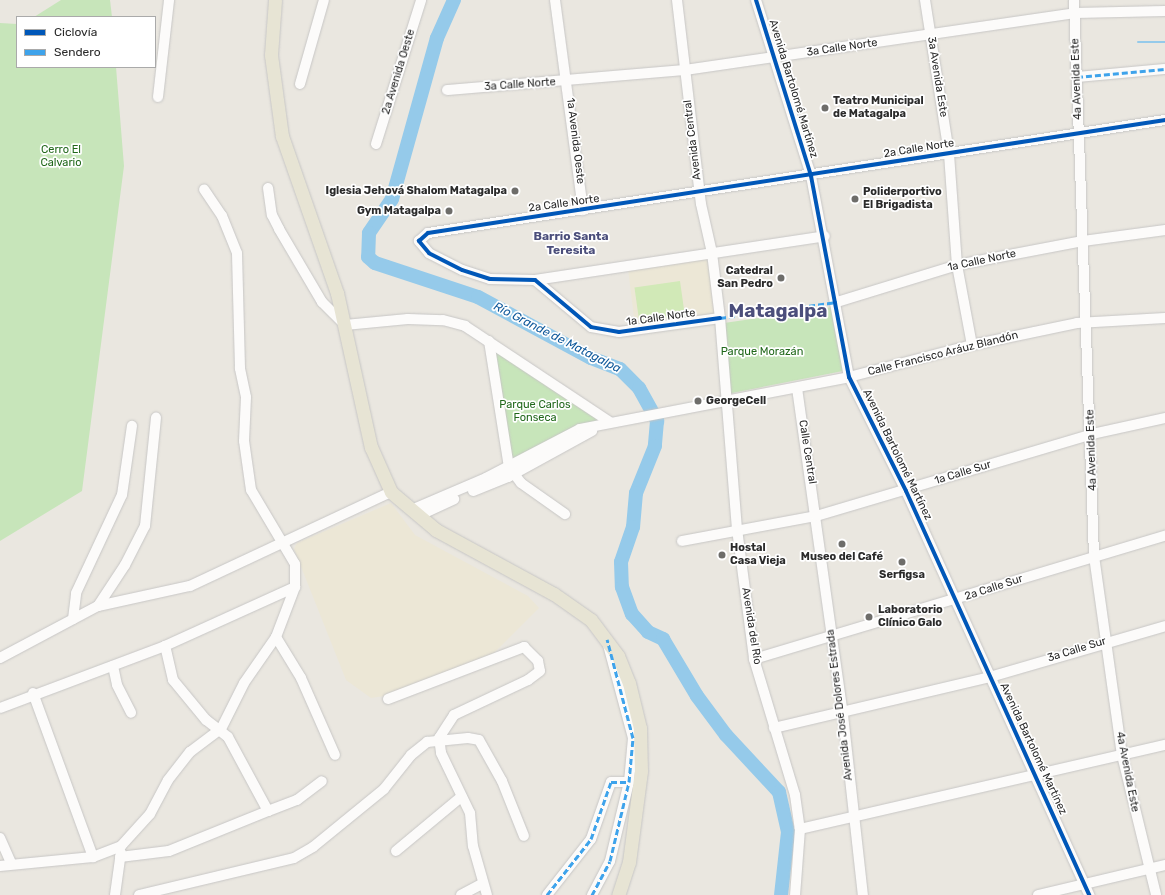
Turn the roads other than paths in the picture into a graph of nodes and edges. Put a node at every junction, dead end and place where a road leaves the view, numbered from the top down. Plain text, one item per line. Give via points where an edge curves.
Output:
1 (169, 0) edge
2 (275, 0) edge
3 (324, 0) edge
4 (421, 0) edge
5 (555, 0) edge
6 (677, 0) edge
7 (756, 0) edge
8 (925, 0) edge
9 (1074, 0) edge
10 (1165, 11) edge
11 (1075, 13) junction
12 (930, 34) junction
13 (774, 58) junction
14 (1165, 69) edge
15 (685, 70) junction
16 (1076, 77) junction
17 (567, 82) junction
18 (300, 84) dead end
19 (447, 90) dead end
20 (158, 98) dead end
21 (1165, 120) edge
22 (1080, 133) junction
23 (376, 144) dead end
24 (949, 154) junction
25 (811, 176) junction
26 (268, 188) dead end
27 (204, 189) dead end
28 (700, 194) junction
29 (583, 210) junction
30 (1165, 230) edge
31 (825, 236) junction
32 (1083, 241) junction
33 (712, 253) junction
34 (957, 265) junction
35 (534, 280) junction
36 (836, 302) junction
37 (720, 318) junction
38 (1165, 318) edge
39 (1087, 322) junction
40 (345, 325) junction
41 (489, 341) junction
42 (972, 345) junction
43 (849, 377) junction
44 (797, 388) junction
45 (725, 400) junction
46 (156, 418) dead end
47 (1165, 418) edge
48 (610, 422) junction
49 (132, 426) dead end
50 (1092, 434) junction
51 (511, 470) junction
52 (906, 491) junction
53 (391, 492) junction
54 (414, 513) junction
55 (565, 514) dead end
56 (816, 516) junction
57 (737, 529) junction
58 (1165, 536) edge
59 (284, 540) junction
60 (682, 541) dead end
61 (1094, 556) junction
62 (295, 587) junction
63 (956, 601) junction
64 (98, 606) junction
65 (73, 619) junction
66 (1165, 626) edge
67 (276, 637) junction
68 (607, 639) junction
69 (832, 639) junction
70 (1105, 642) junction
71 (165, 646) junction
72 (0, 658) edge
73 (754, 659) junction
74 (113, 666) junction
75 (990, 677) junction
76 (33, 693) junction
77 (388, 699) dead end
78 (0, 708) edge
79 (132, 713) dead end
80 (843, 715) junction
81 (774, 728) junction
82 (220, 729) junction
83 (439, 741) junction
84 (1165, 745) edge
85 (1122, 755) junction
86 (335, 756) dead end
87 (1036, 775) junction
88 (322, 781) dead end
89 (629, 782) junction
90 (461, 797) junction
91 (268, 811) junction
92 (852, 819) junction
93 (800, 829) junction
94 (524, 836) dead end
95 (0, 838) edge
96 (121, 846) junction
97 (396, 852) dead end
98 (93, 857) junction
99 (120, 857) junction
100 (12, 863) junction
101 (1165, 865) edge
102 (0, 866) edge
103 (1149, 868) junction
104 (482, 884) junction
105 (1084, 884) junction
106 (115, 895) edge
107 (139, 895) edge
108 (461, 895) edge
109 (487, 895) edge
110 (547, 895) edge
111 (592, 895) edge
112 (618, 895) edge
113 (795, 895) edge
114 (863, 895) edge
115 (1038, 895) edge
116 (1089, 895) edge
117 (1156, 895) edge

1 - 20 street
2 - 40 main road via 272,62 282,136
3 - 18 street
4 - 23 street, 2a Avenida Oeste
5 - 17 street, 1a Avenida Oeste
6 - 15 street, Avenida Central
7 - 13 street, Avenida Bartolomé Martínez
8 - 12 street, 3a Avenida Este
9 - 11 street, 4a Avenida Este
10 - 11 street, 3a Calle Norte
11 - 12 street, 3a Calle Norte
11 - 16 street, 4a Avenida Este
12 - 13 street, 3a Calle Norte
12 - 24 street, 3a Avenida Este
13 - 15 street, 3a Calle Norte
13 - 25 street, Avenida Bartolomé Martínez
14 - 16 street
15 - 17 street, 3a Calle Norte
15 - 28 street, Avenida Central
16 - 22 street, 4a Avenida Este
17 - 19 street, 3a Calle Norte
17 - 29 street, 1a Avenida Oeste
21 - 22 street, 2a Calle Norte
22 - 24 street, 2a Calle Norte
22 - 32 street, 4a Avenida Este
24 - 25 street, 2a Calle Norte
24 - 34 street, 3a Avenida Este
25 - 28 street, 2a Calle Norte
25 - 31 street, Avenida Bartolomé Martínez
26 - 40 street via 272,215 278,229 322,302
27 - 59 street via 222,216 236,253 240,368 246,397 244,441 251,490
28 - 29 street, 2a Calle Norte
28 - 33 street, Avenida Central
29 - 35 street, 2a Calle Norte via 428,233 419,241 429,253 469,272 490,279
30 - 32 street, 1a Calle Norte
31 - 33 street
31 - 36 street, Avenida Bartolomé Martínez
32 - 34 street, 1a Calle Norte
32 - 39 street, 4a Avenida Este
33 - 35 street
33 - 37 street, Avenida Central
34 - 36 street, 1a Calle Norte
34 - 42 street, 3a Avenida Este
35 - 37 street, 1a Calle Norte via 591,327 619,332
36 - 43 street, Avenida Bartolomé Martínez
37 - 45 street, Avenida Central
38 - 39 street, Calle Francisco Aráuz Blandón
39 - 42 street, Calle Francisco Aráuz Blandón
39 - 50 street, 4a Avenida Este
40 - 41 street via 443,320 465,326
40 - 53 main road via 371,447
41 - 48 street
41 - 51 street
42 - 43 street, Calle Francisco Aráuz Blandón
43 - 44 street, Calle Francisco Aráuz Blandón
43 - 52 street, Avenida Bartolomé Martínez
44 - 45 street, Calle Francisco Aráuz Blandón
44 - 56 street, Calle Central
45 - 48 street, Calle Francisco Aráuz Blandón
45 - 57 street, Avenida del Río
46 - 64 street via 146,526 125,565
47 - 50 street, 1a Calle Sur
48 - 51 street
49 - 65 street via 122,496 76,593
50 - 52 street, 1a Calle Sur
50 - 61 street, 4a Avenida Este
51 - 54 street
51 - 55 street
52 - 56 street, 1a Calle Sur
52 - 63 street, Avenida Bartolomé Martínez
53 - 54 main road
53 - 59 street
54 - 68 main road via 443,535 554,594 590,620
56 - 57 street, 1a Calle Sur
56 - 69 street, Avenida José Dolores Estrada
57 - 60 street, 1a Calle Sur
57 - 73 street, Avenida del Río
58 - 61 street, 2a Calle Sur
59 - 62 street via 295,564
59 - 64 street via 190,586
61 - 63 street, 2a Calle Sur
61 - 70 street, 4a Avenida Este
62 - 67 street
62 - 71 street
63 - 69 street, 2a Calle Sur
63 - 75 street, Avenida Bartolomé Martínez
64 - 65 street
65 - 72 street
66 - 70 street, 3a Calle Sur
67 - 82 street via 244,683
67 - 86 street via 300,678
68 - 89 street via 630,716 633,738
68 - 112 main road via 629,683 640,728 641,771 629,862
69 - 73 street, 2a Calle Sur
69 - 80 street, Avenida José Dolores Estrada
70 - 75 street, 3a Calle Sur
70 - 85 street, 4a Avenida Este
71 - 74 street
71 - 82 street via 173,680 206,720
73 - 81 street, Avenida del Río
74 - 76 street
74 - 79 street via 117,685
75 - 80 street, 3a Calle Sur
75 - 87 street, Avenida Bartolomé Martínez
76 - 78 street
76 - 98 street
77 - 83 street via 524,647 531,651 540,671 454,715
80 - 81 street, 3a Calle Sur
80 - 92 street, Avenida José Dolores Estrada
81 - 93 street, Avenida del Río via 795,795
82 - 91 street
82 - 96 street via 190,752 168,780 150,814
83 - 90 street
83 - 94 street via 479,740 502,781
83 - 107 street via 422,745 384,789 313,847 294,858
84 - 85 street
85 - 87 street
85 - 103 street, 4a Avenida Este
87 - 92 street
87 - 105 street, Avenida Bartolomé Martínez
88 - 91 street via 297,800
89 - 110 street via 611,782 591,839
89 - 111 street via 610,861
90 - 97 street
90 - 104 street via 470,813
91 - 99 street via 169,851
92 - 93 street
92 - 114 street, Avenida José Dolores Estrada
93 - 113 street, Avenida del Río
95 - 100 street
96 - 98 street
96 - 99 street
98 - 100 street
99 - 106 street
100 - 102 street
101 - 103 street
103 - 105 street
103 - 117 street, 4a Avenida Este
104 - 108 street
104 - 109 street
105 - 115 street
105 - 116 street, Avenida Bartolomé Martínez

